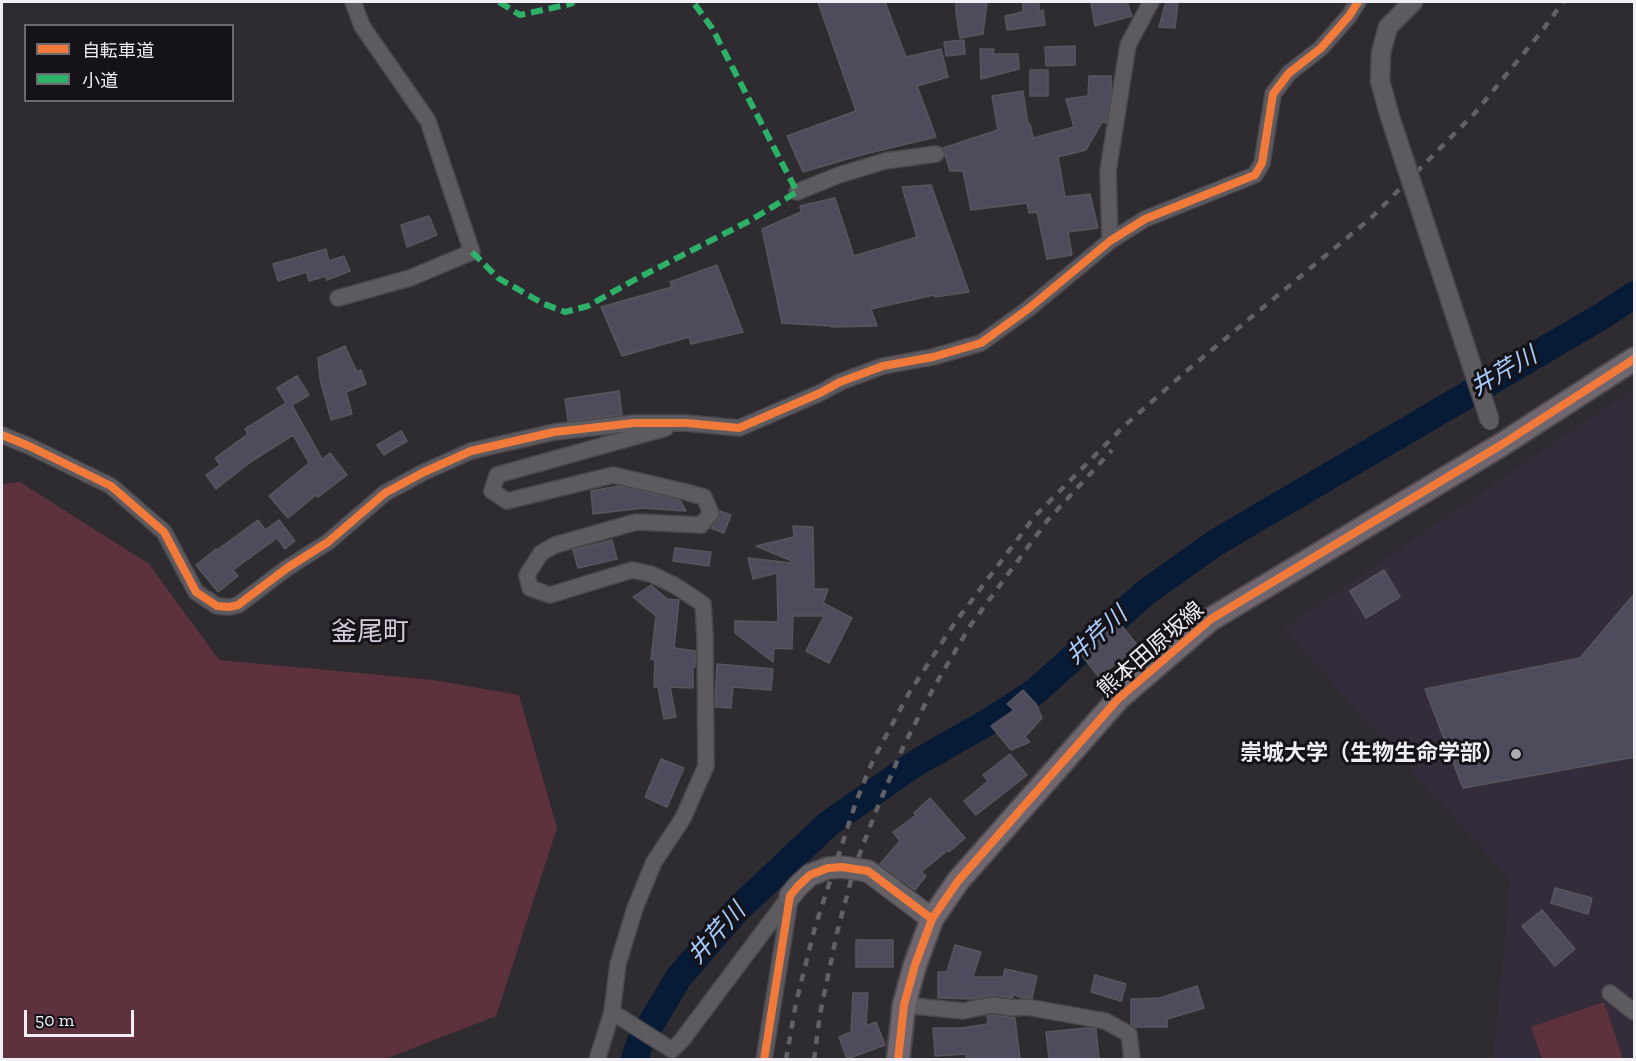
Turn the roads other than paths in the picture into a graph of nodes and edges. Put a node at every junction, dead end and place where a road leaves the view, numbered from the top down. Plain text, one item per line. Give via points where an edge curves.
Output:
1 (353, 2) edge
2 (1151, 2) edge
3 (1358, 2) edge
4 (1413, 2) edge
5 (936, 154) dead end
6 (797, 192) dead end
7 (1110, 241) junction
8 (338, 298) dead end
9 (1635, 359) edge
10 (686, 423) junction
11 (2, 435) edge
12 (1501, 445) junction
13 (790, 896) junction
14 (932, 919) junction
15 (1610, 993) dead end
16 (904, 1005) junction
17 (612, 1012) junction
18 (1635, 1012) edge
19 (597, 1059) edge
20 (764, 1059) edge
21 (898, 1059) edge
22 (1132, 1059) edge

1 - 8 street via 362,26 428,121 472,252 410,278
2 - 7 street via 1128,45 1108,171
3 - 7 street via 1321,48 1289,73 1273,94 1262,163 1255,175 1145,219
4 - 12 street, bridge via 1388,27 1381,53 1380,81
5 - 6 street via 876,164
7 - 10 street via 981,343 883,366 739,428
9 - 12 main road, 熊本田原坂線
10 - 11 street via 634,423 554,432 471,451 385,493 328,542 238,605 229,607 217,606 196,592 164,532 111,486
10 - 17 street via 497,475 492,491 507,501 613,475 704,497 711,513 701,525 636,522 555,545 541,553 527,575 530,588 550,595 632,570 674,585 703,604 706,766 684,818 654,862 635,908 618,964
12 - 14 main road, 熊本田原坂線 via 1203,626 1118,699 958,880
13 - 14 main road via 810,875 828,868 868,871
13 - 17 street via 672,1050
13 - 20 street
14 - 16 main road, 熊本田原坂線
15 - 18 street
16 - 21 main road, 熊本田原坂線
16 - 22 street via 963,1011 992,1005 1027,1007 1105,1021 1129,1034
17 - 19 street

